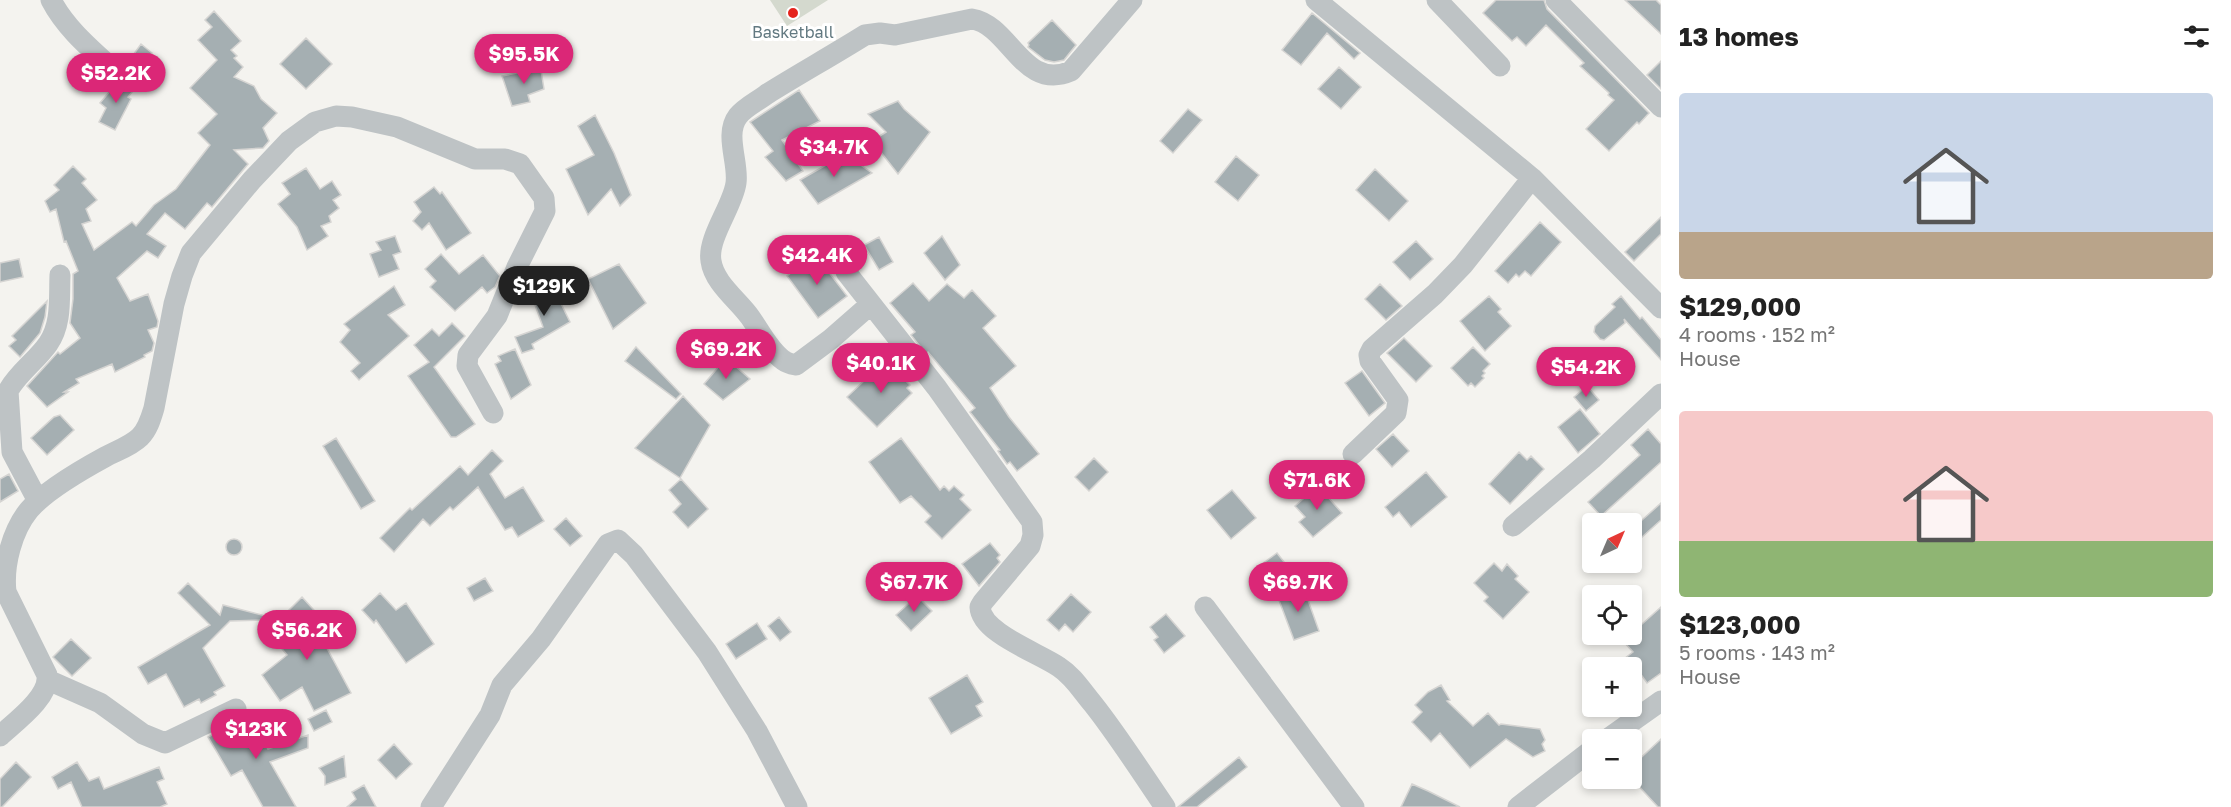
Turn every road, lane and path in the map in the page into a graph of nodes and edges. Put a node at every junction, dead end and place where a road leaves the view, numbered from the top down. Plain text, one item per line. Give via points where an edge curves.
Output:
1 (51, 0) edge
2 (1132, 0) edge
3 (1437, 0) edge
4 (1556, 0) edge
5 (1324, 2) edge
6 (1500, 66) dead end
7 (116, 72) dead end
8 (1661, 107) edge
9 (1532, 178) junction
10 (846, 272) dead end
11 (60, 275) dead end
12 (871, 304) junction
13 (1661, 308) edge
14 (1661, 394) edge
15 (493, 413) dead end
16 (1353, 454) dead end
17 (38, 501) junction
18 (1513, 526) dead end
19 (1205, 607) dead end
20 (48, 680) junction
21 (1661, 701) edge
22 (236, 709) dead end
23 (1622, 729) edge
24 (0, 736) edge
25 (1582, 758) edge
26 (431, 807) edge
27 (797, 807) edge
28 (1165, 807) edge
29 (1354, 807) edge
30 (1518, 807) edge

1 - 7 street via 76,35
2 - 12 street via 1071,71 1061,75 1037,71 981,20 972,19 896,35 865,35 742,111 733,125 736,183 710,260 715,273 771,348 789,364 796,365 812,354
3 - 6 street
4 - 8 street
5 - 9 street
9 - 13 street
9 - 16 street via 1463,265 1372,350 1370,361 1398,400 1398,406 1396,413
10 - 12 street
11 - 17 street via 55,330 8,391 12,452
12 - 28 street via 937,388 1032,522 1029,546 983,602 982,617 995,631 1072,677
14 - 18 street
15 - 17 street via 467,366 468,355 497,316 545,211 544,198 520,164 504,159 475,159 397,127 352,117 325,118 290,141 191,253 174,304 154,408 140,437
17 - 20 street via 23,518 14,537 4,579 6,592
19 - 29 street
20 - 22 street via 100,703 143,734 165,743
20 - 24 street via 44,693
21 - 23 street
25 - 30 street
26 - 27 street via 490,715 502,686 541,639 608,544 618,540 634,555 707,652 757,731

